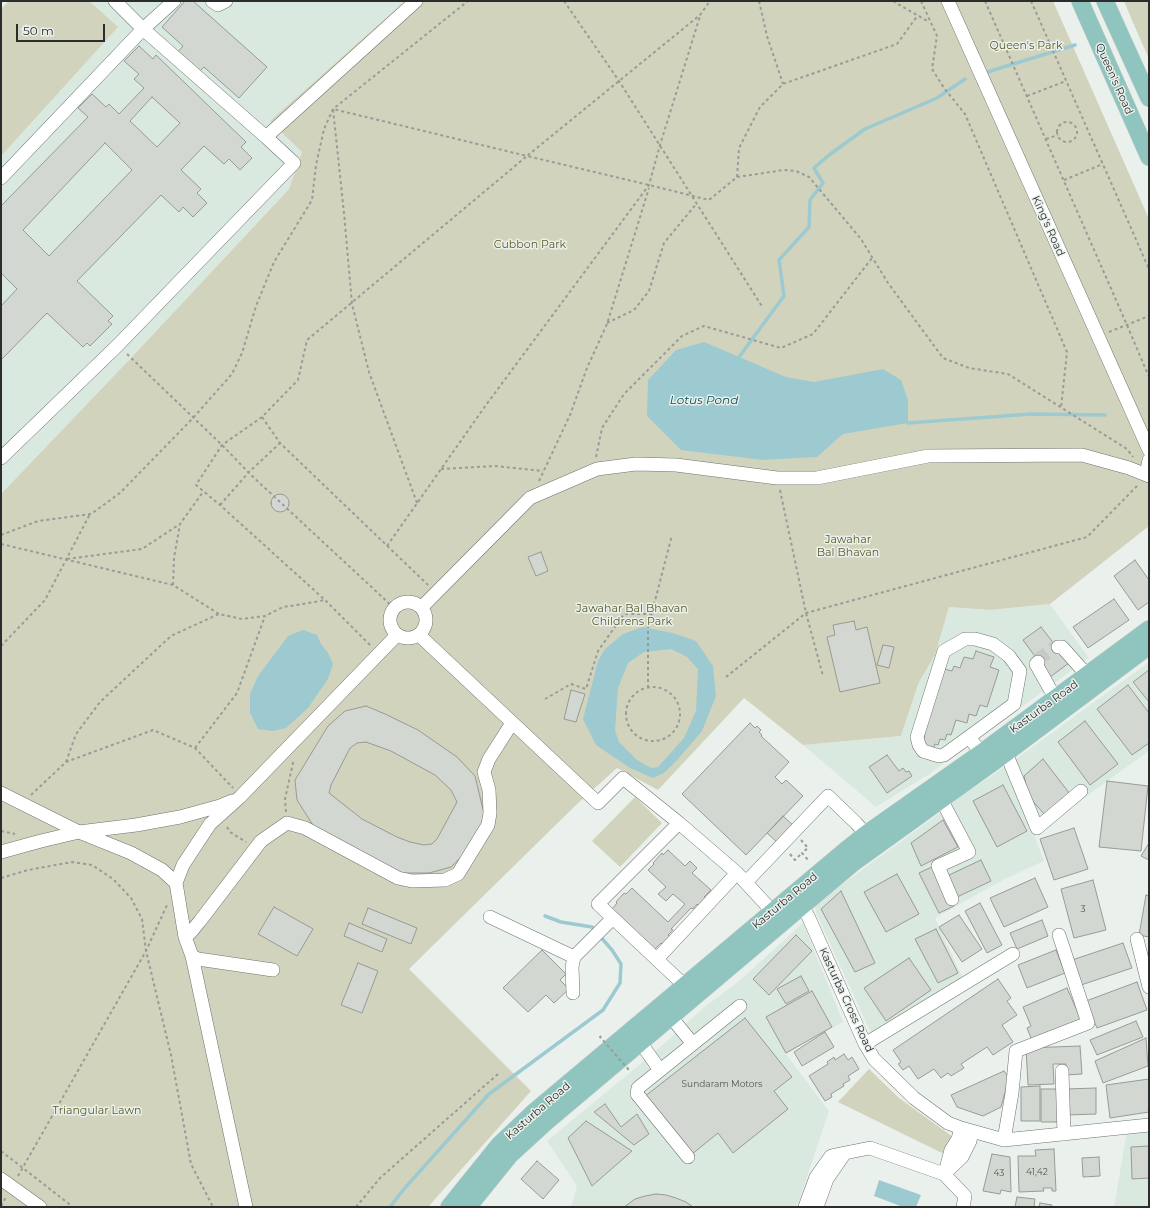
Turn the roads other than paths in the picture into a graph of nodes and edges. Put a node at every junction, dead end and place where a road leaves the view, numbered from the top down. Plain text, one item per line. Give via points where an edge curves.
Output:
1 (115, 1) edge
2 (174, 1) edge
3 (212, 1) edge
4 (226, 1) edge
5 (948, 1) edge
6 (1080, 1) edge
7 (1105, 1) edge
8 (409, 3) edge
9 (143, 30) junction
10 (1149, 98) edge
11 (266, 137) junction
12 (1149, 157) edge
13 (1, 178) edge
14 (1149, 450) edge
15 (1, 458) edge
16 (1149, 460) edge
17 (1148, 476) edge
18 (422, 607) junction
19 (1149, 629) edge
20 (397, 635) junction
21 (420, 635) junction
22 (1149, 646) edge
23 (1058, 647) dead end
24 (1038, 662) dead end
25 (1087, 675) junction
26 (1057, 698) junction
27 (512, 723) junction
28 (969, 737) junction
29 (981, 753) junction
30 (1006, 753) junction
31 (1081, 792) dead end
32 (1, 793) edge
33 (240, 797) junction
34 (941, 799) junction
35 (679, 823) junction
36 (79, 832) junction
37 (866, 834) junction
38 (1, 852) edge
39 (741, 877) junction
40 (176, 883) junction
41 (952, 899) dead end
42 (801, 906) junction
43 (772, 911) junction
44 (490, 917) dead end
45 (612, 918) junction
46 (1059, 935) dead end
47 (185, 937) junction
48 (1137, 939) dead end
49 (1013, 954) dead end
50 (192, 956) junction
51 (574, 957) junction
52 (657, 959) junction
53 (273, 970) dead end
54 (684, 985) junction
55 (1149, 987) edge
56 (573, 993) dead end
57 (740, 1006) dead end
58 (671, 1017) junction
59 (640, 1042) junction
60 (693, 1044) junction
61 (865, 1044) junction
62 (660, 1070) junction
63 (1062, 1071) dead end
64 (1149, 1125) edge
65 (966, 1130) junction
66 (1064, 1134) junction
67 (1004, 1140) junction
68 (845, 1152) junction
69 (688, 1157) dead end
70 (944, 1174) junction
71 (1, 1178) edge
72 (966, 1203) edge
73 (40, 1207) edge
74 (246, 1207) edge
75 (449, 1207) edge
76 (468, 1207) edge
77 (805, 1207) edge
78 (817, 1207) edge

1 - 9 street
2 - 9 street
3 - 4 street via 218,5
5 - 14 street, King's Road
6 - 12 main road, Queen's Road
7 - 10 main road
8 - 11 street
9 - 11 street
9 - 13 street
11 - 15 street via 294,163 118,345
16 - 17 street
17 - 18 street via 1082,455 928,456 818,478 777,478 676,465 636,464 598,469 530,498
18 - 20 street via 408,602 394,608 389,620 390,627
18 - 21 street via 427,621
19 - 25 main road, Kasturba Road
20 - 21 street via 408,639
20 - 33 street
21 - 27 street
22 - 30 main road, Kasturba Road
23 - 25 street via 1062,647
24 - 26 street via 1036,664
25 - 26 main road, Kasturba Road
26 - 29 main road, Kasturba Road
27 - 35 street via 598,803 622,778
27 - 47 street via 484,772 489,790 488,825 458,874 445,880 412,881 398,878 305,828 287,824 261,841
28 - 28 street via 1014,704 1020,671 1009,656 993,644 974,639 965,639 944,651 917,737 923,751 939,756
28 - 29 street
29 - 37 main road, Kasturba Road
30 - 31 street via 1037,828
30 - 34 main road, Kasturba Road
32 - 36 street
33 - 36 street via 220,806 180,817
33 - 40 street via 210,824 183,865
34 - 41 street via 969,852 938,866
34 - 42 main road, Kasturba Road via 853,863
35 - 39 street
35 - 45 street via 598,904
36 - 38 street
36 - 40 street via 132,853 162,870
37 - 39 street via 828,796 751,877
37 - 43 main road, Kasturba Road
39 - 43 street
39 - 52 street
40 - 47 street
42 - 58 main road, Kasturba Road
42 - 61 street, Kasturba Cross Road via 808,916
43 - 54 main road, Kasturba Road
44 - 51 street
45 - 51 street
45 - 52 street
46 - 67 street via 1088,1023 1016,1051
47 - 50 street
48 - 55 street
49 - 61 street
50 - 53 street
50 - 74 street
51 - 56 street
52 - 54 street
54 - 75 main road, Kasturba Road via 534,1112 499,1145
57 - 60 street
58 - 59 main road, Kasturba Road
58 - 60 street
59 - 62 street
59 - 76 main road, Kasturba Road via 510,1155
60 - 62 street
61 - 65 street, Kasturba Cross Road via 874,1059 914,1098 948,1123
62 - 69 street via 638,1088 637,1094
63 - 66 street
64 - 66 street, Kasturba Cross Road
65 - 67 street, Kasturba Cross Road
65 - 70 street via 970,1141 962,1157
66 - 67 street, Kasturba Cross Road
68 - 70 street via 870,1148
68 - 77 street via 831,1156 827,1161 816,1177
68 - 78 street via 827,1180
70 - 72 street
71 - 73 street

